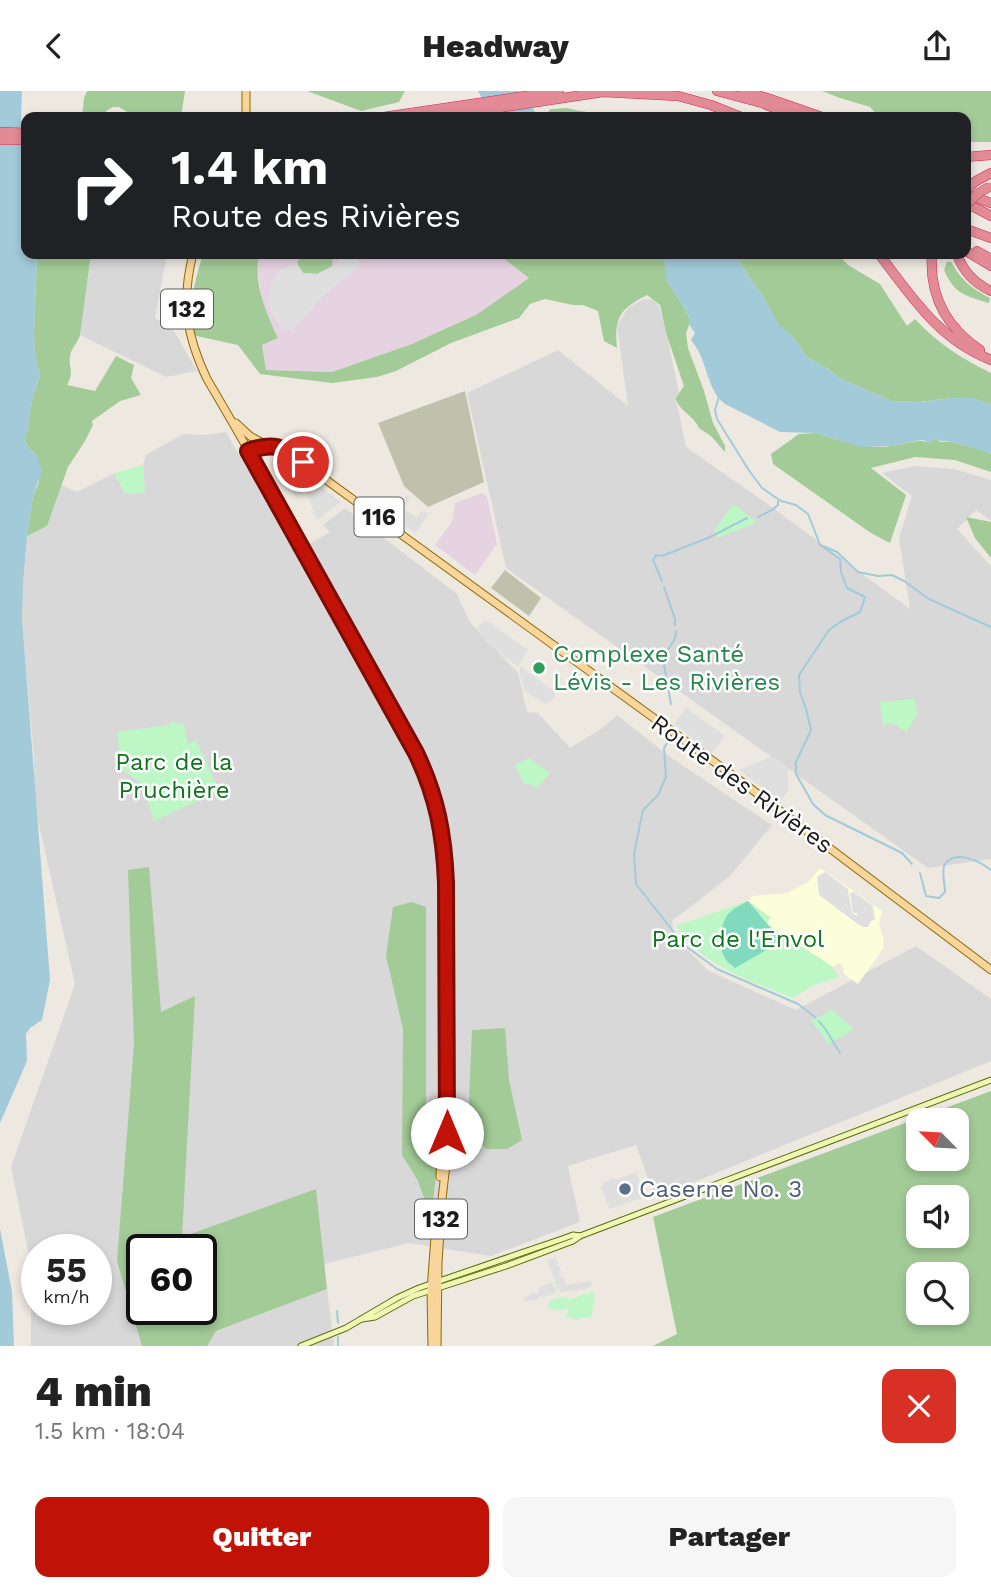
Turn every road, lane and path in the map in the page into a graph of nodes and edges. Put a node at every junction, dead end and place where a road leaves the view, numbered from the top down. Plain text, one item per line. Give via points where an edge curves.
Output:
1 (244, 91) edge
2 (718, 91) edge
3 (743, 91) edge
4 (558, 93) edge
5 (663, 96) junction
6 (244, 112) edge
7 (420, 112) edge
8 (463, 112) edge
9 (716, 112) edge
10 (727, 112) edge
11 (784, 112) edge
12 (808, 112) edge
13 (0, 132) edge
14 (21, 133) edge
15 (0, 139) edge
16 (21, 140) edge
17 (991, 155) edge
18 (971, 157) edge
19 (991, 173) edge
20 (971, 186) edge
21 (990, 187) edge
22 (971, 194) edge
23 (971, 199) edge
24 (991, 204) edge
25 (971, 206) edge
26 (991, 216) edge
27 (971, 231) edge
28 (991, 238) edge
29 (971, 248) edge
30 (971, 254) edge
31 (991, 258) edge
32 (192, 259) edge
33 (883, 259) edge
34 (932, 259) edge
35 (959, 259) edge
36 (991, 266) edge
37 (991, 291) edge
38 (991, 357) edge
39 (230, 418) junction
40 (266, 445) junction
41 (248, 451) junction
42 (991, 970) edge
43 (991, 1080) edge
44 (435, 1286) junction
45 (300, 1346) edge
46 (432, 1346) edge
47 (437, 1346) edge

1 - 6 main road
2 - 11 highway
3 - 12 highway
4 - 5 highway
4 - 7 highway
4 - 8 highway
5 - 9 highway
5 - 10 highway via 678,96
13 - 14 highway
15 - 16 highway
17 - 18 highway
19 - 20 highway
21 - 23 highway, bridge
22 - 24 highway
25 - 26 highway
27 - 28 highway
29 - 31 highway
30 - 36 highway
32 - 39 main road, 132 via 187,277 190,337
33 - 38 highway via 934,323 959,344
34 - 38 highway via 933,285 948,320
35 - 37 highway via 976,283
39 - 40 main road, Route des Rivières
39 - 41 main road, 132
40 - 41 main road
40 - 42 main road, Route des Rivières / 116 via 285,450 366,507
41 - 44 main road, 132 via 416,753 440,817 445,851 447,1156
43 - 44 street
44 - 45 street via 397,1298 346,1328
44 - 46 main road, 132
44 - 47 main road, 132

